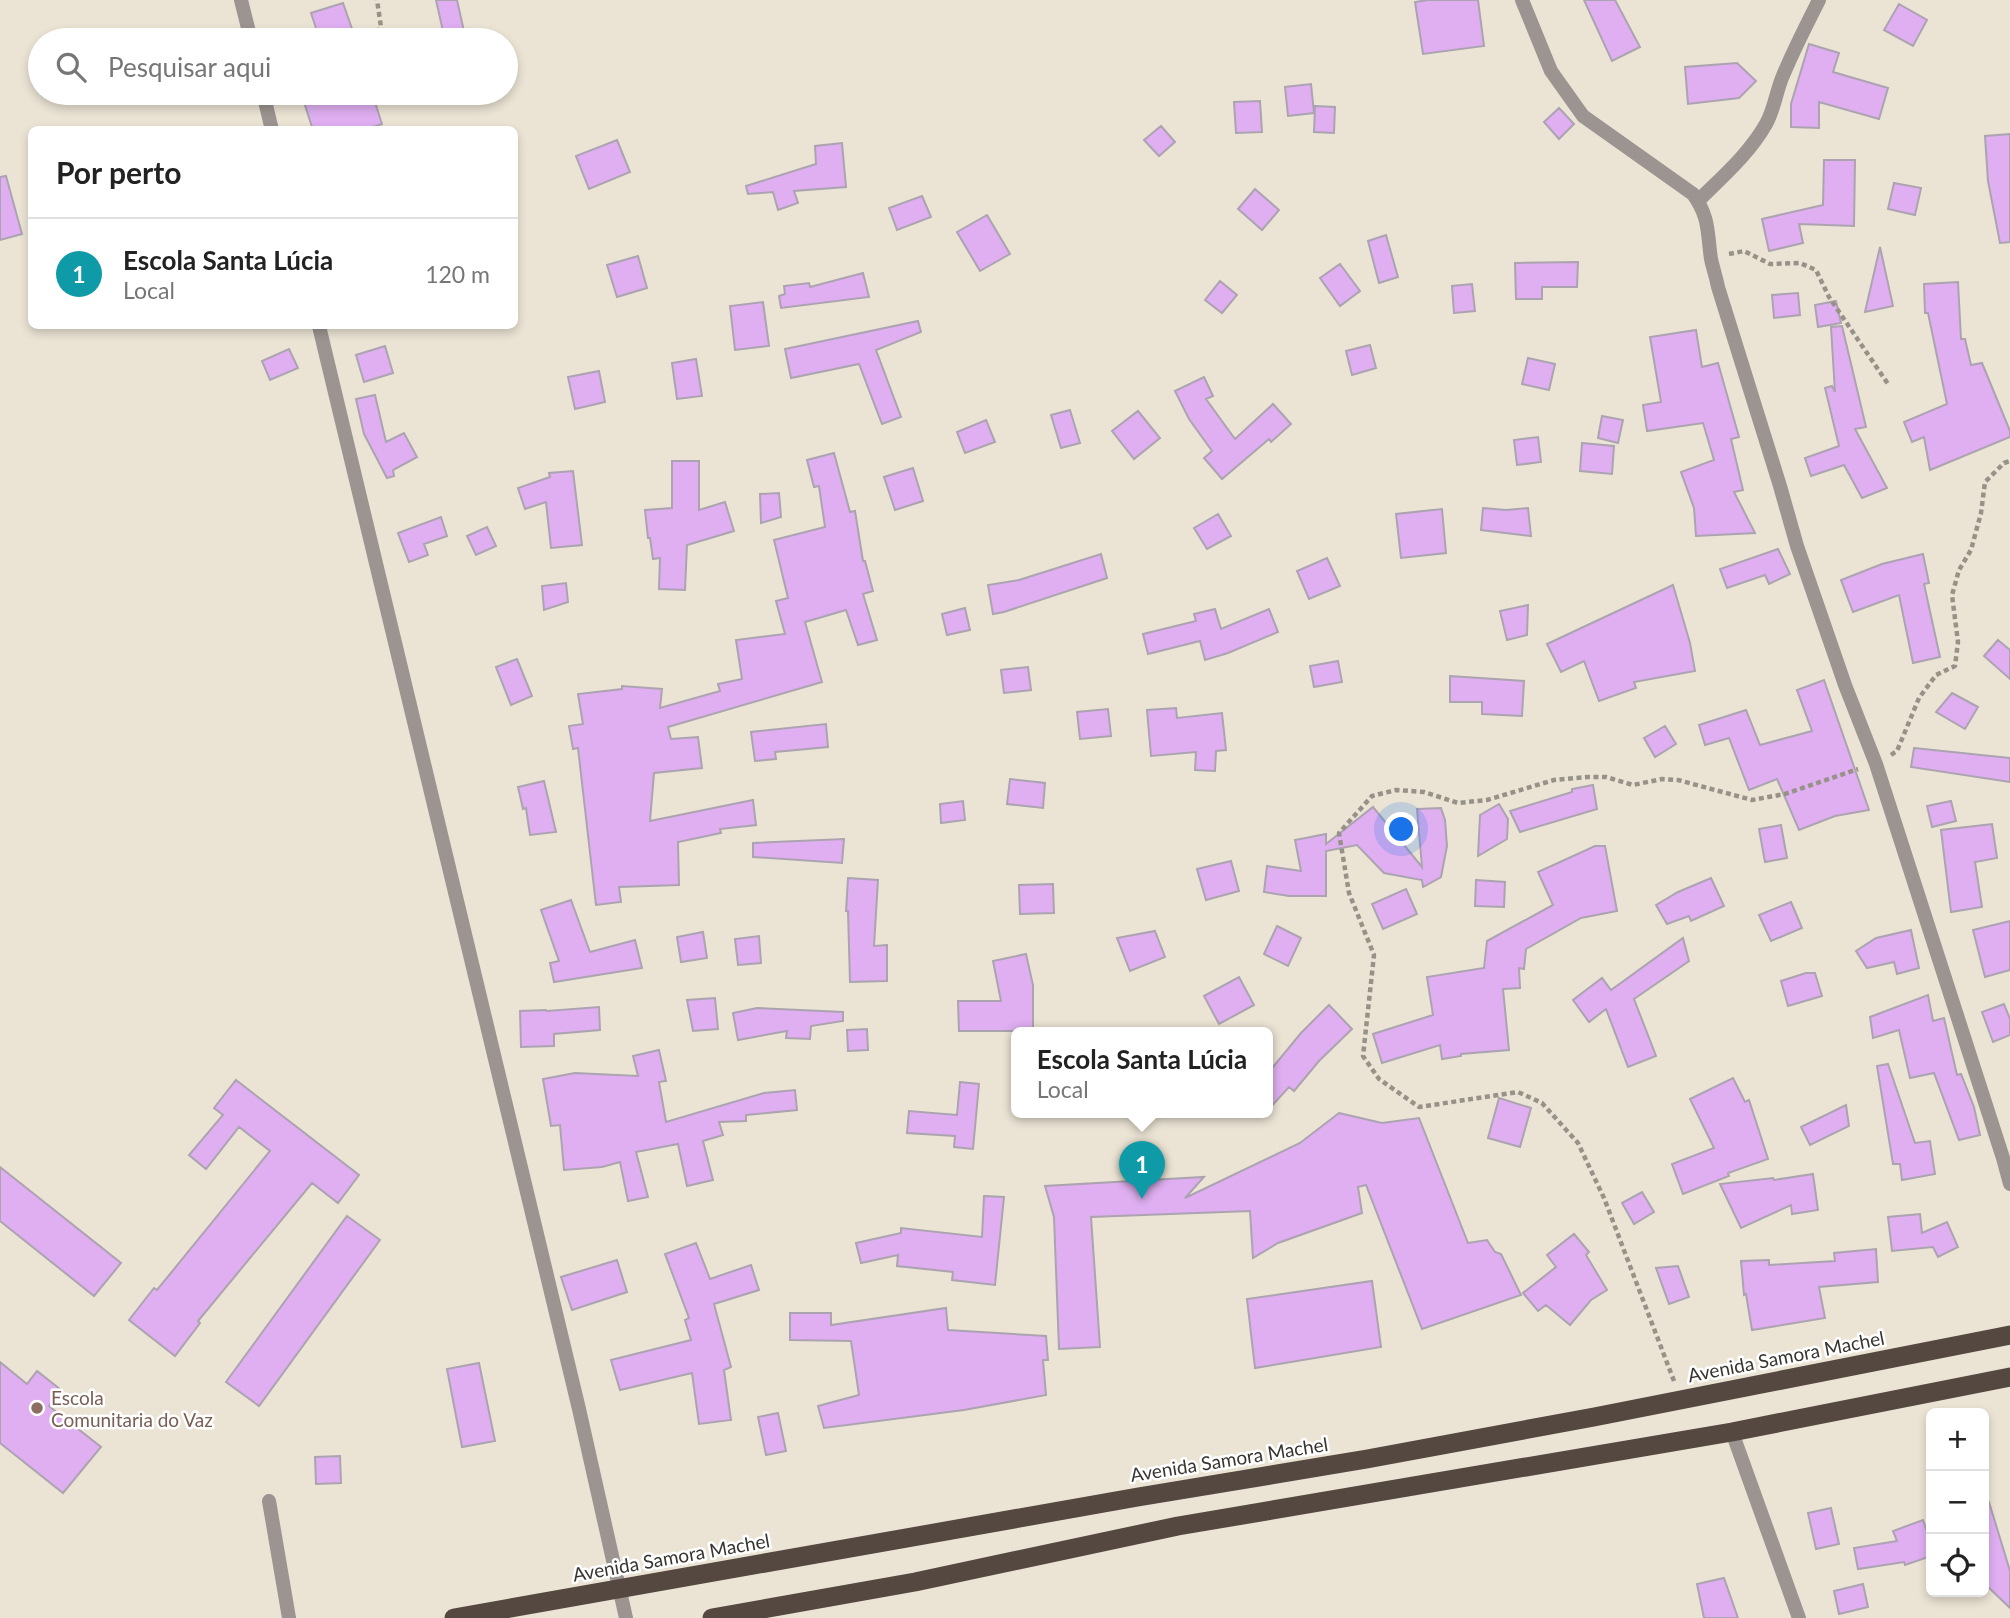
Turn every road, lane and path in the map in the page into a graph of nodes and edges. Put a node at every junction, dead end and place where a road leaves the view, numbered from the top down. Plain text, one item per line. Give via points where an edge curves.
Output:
1 (241, 0) edge
2 (377, 0) edge
3 (1522, 0) edge
4 (1819, 0) edge
5 (248, 28) edge
6 (380, 28) edge
7 (266, 105) edge
8 (271, 126) edge
9 (1698, 201) junction
10 (1711, 258) junction
11 (320, 329) edge
12 (1888, 384) dead end
13 (2010, 461) edge
14 (1876, 764) junction
15 (2010, 1184) edge
16 (2010, 1335) edge
17 (2010, 1377) edge
18 (1681, 1400) junction
19 (1732, 1432) junction
20 (269, 1501) dead end
21 (618, 1590) junction
22 (289, 1618) edge
23 (454, 1618) edge
24 (626, 1618) edge
25 (712, 1618) edge
26 (1799, 1618) edge

1 - 5 street
2 - 6 path
3 - 9 street via 1551,71 1583,116
4 - 9 street via 1793,51 1766,124 1732,168
7 - 8 street
9 - 10 street via 1707,220
10 - 12 path via 1744,251 1770,264 1800,263 1815,270
10 - 14 street via 1797,546
11 - 21 street via 576,1395
13 - 14 path via 1985,482 1971,550 1952,595 1958,642 1955,666 1936,675 1919,698 1897,751
14 - 15 street
14 - 18 path via 1752,800 1678,780 1633,785 1606,777 1554,780 1487,800 1458,803 1424,792 1396,790 1372,796 1339,832 1349,893 1374,955 1363,1056 1379,1079 1419,1107 1518,1092 1542,1103 1577,1143 1604,1198
16 - 18 highway, Avenida Samora Machel
17 - 19 highway
18 - 21 highway, Avenida Samora Machel
19 - 25 highway via 1178,1525 915,1582
19 - 26 street
20 - 22 street
21 - 23 highway, Avenida Samora Machel
21 - 24 street

